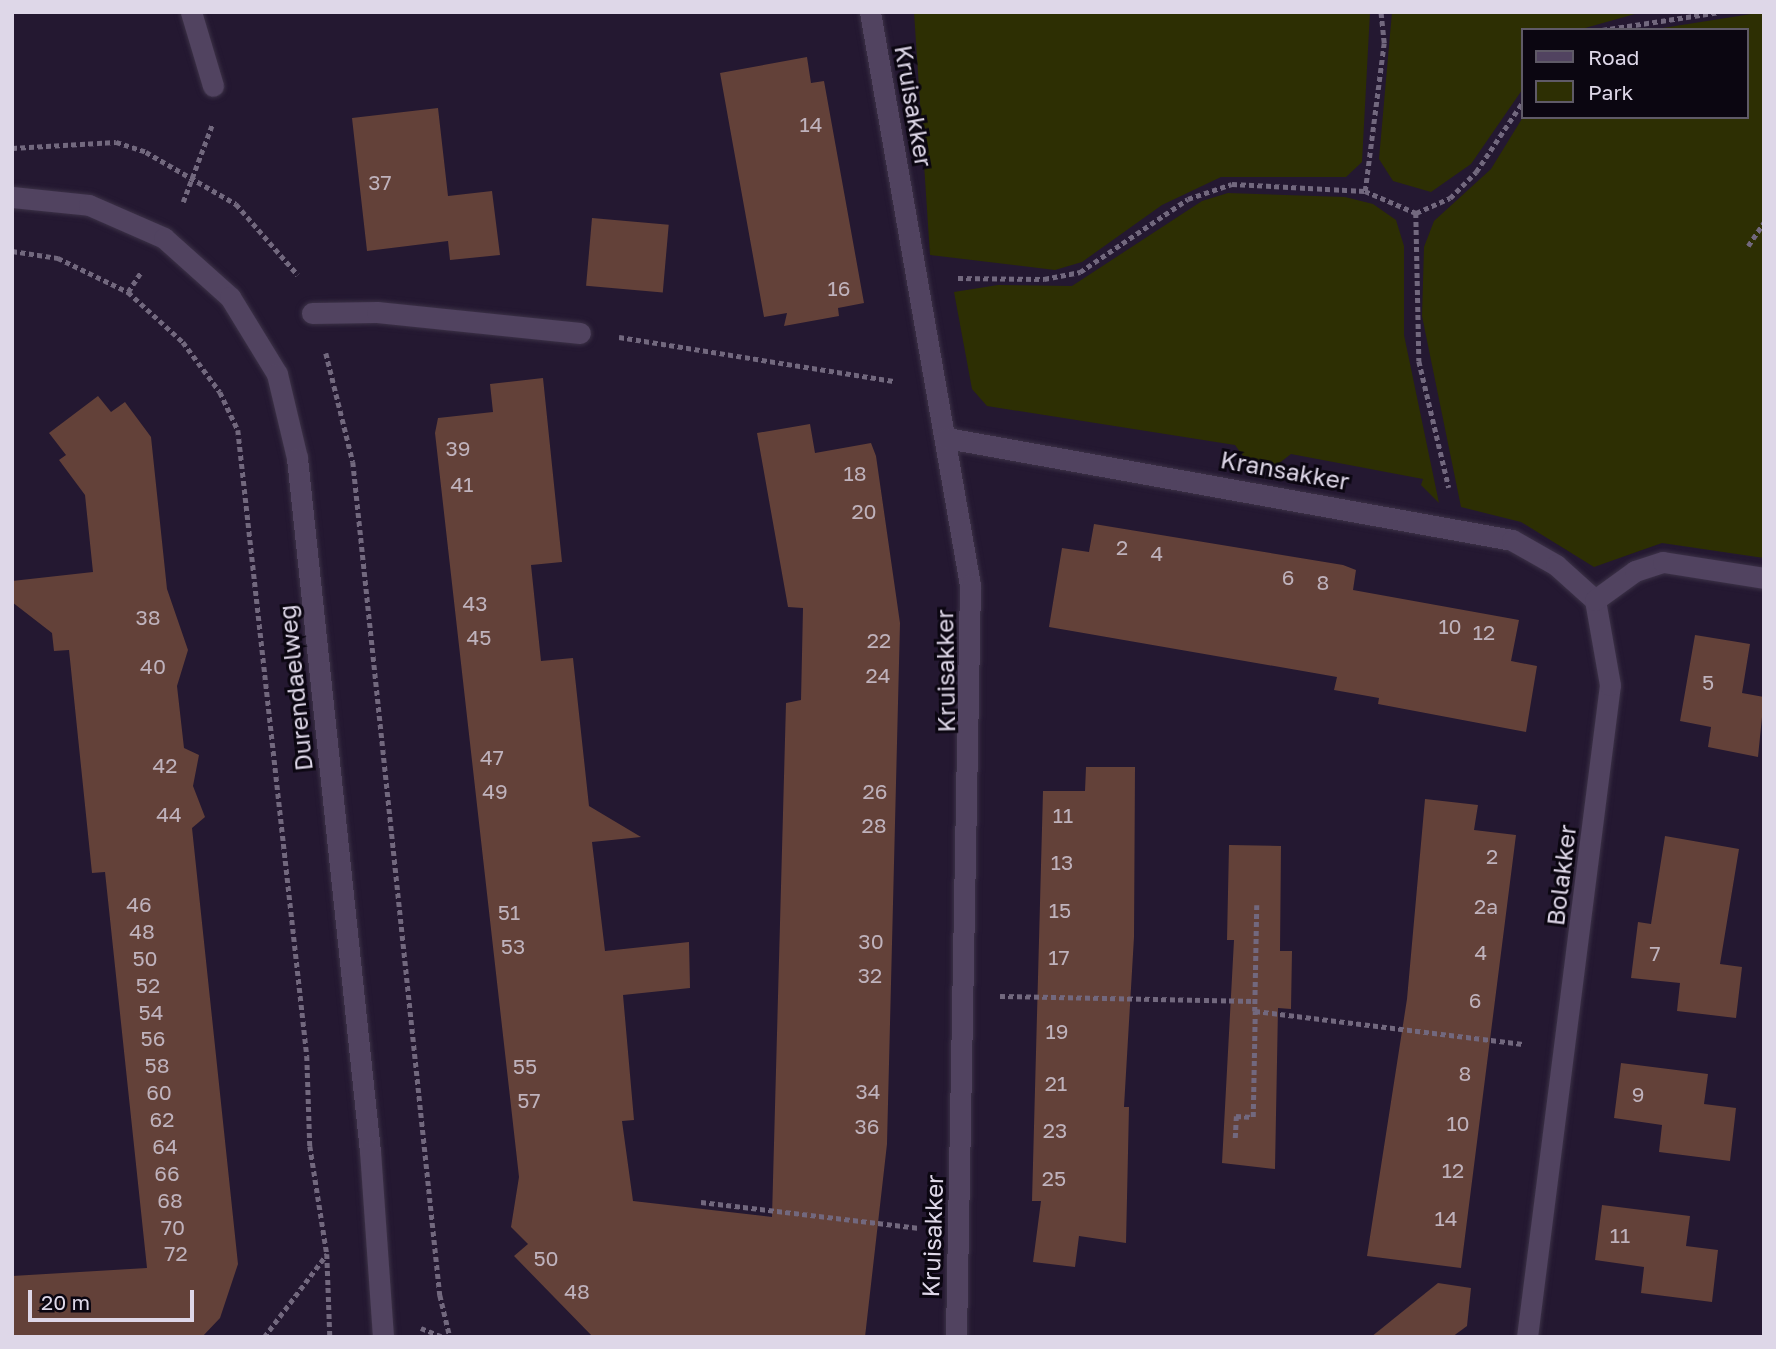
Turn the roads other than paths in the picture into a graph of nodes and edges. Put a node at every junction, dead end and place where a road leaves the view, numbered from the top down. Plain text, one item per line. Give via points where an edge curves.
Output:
1 (191, 12) edge
2 (870, 12) edge
3 (213, 86) road end
4 (12, 197) edge
5 (312, 313) dead end
6 (580, 333) road end
7 (947, 438) junction
8 (1764, 578) edge
9 (1595, 600) junction
10 (383, 1337) edge
11 (956, 1337) edge
12 (1527, 1337) edge

1 - 3 street
2 - 7 street, Kruisakker
4 - 10 street, Durendaelweg via 89,205 164,238 193,257 258,334 276,374 297,458 370,1150
5 - 6 street via 377,312
7 - 9 street, Kransakker via 1513,540
7 - 11 street, Kruisakker via 972,643
8 - 9 street via 1663,562 1635,571
9 - 12 street, Bolakker via 1610,685

